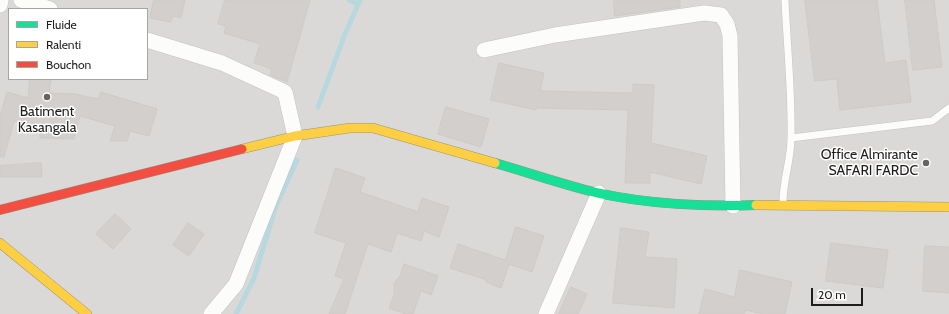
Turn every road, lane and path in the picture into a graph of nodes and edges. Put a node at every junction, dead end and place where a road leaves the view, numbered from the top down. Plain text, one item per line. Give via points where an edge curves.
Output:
1 (1, 0) edge
2 (21, 0) edge
3 (785, 0) edge
4 (0, 5) edge
5 (47, 8) edge
6 (148, 40) edge
7 (484, 50) dead end
8 (949, 108) edge
9 (295, 136) junction
10 (791, 138) junction
11 (599, 194) junction
12 (783, 204) junction
13 (733, 206) junction
14 (949, 207) edge
15 (0, 210) edge
16 (0, 243) edge
17 (87, 314) edge
18 (211, 314) edge
19 (546, 314) edge

1 - 4 street
2 - 5 street
3 - 10 lane
6 - 9 street via 222,63 285,92
7 - 13 street via 555,35 704,13 721,15 730,36
8 - 10 lane via 932,121
9 - 11 street via 350,128 373,128
9 - 15 street
9 - 18 street via 236,284
10 - 12 lane
11 - 13 street via 668,203
11 - 19 street
12 - 13 street
12 - 14 street
16 - 17 street

